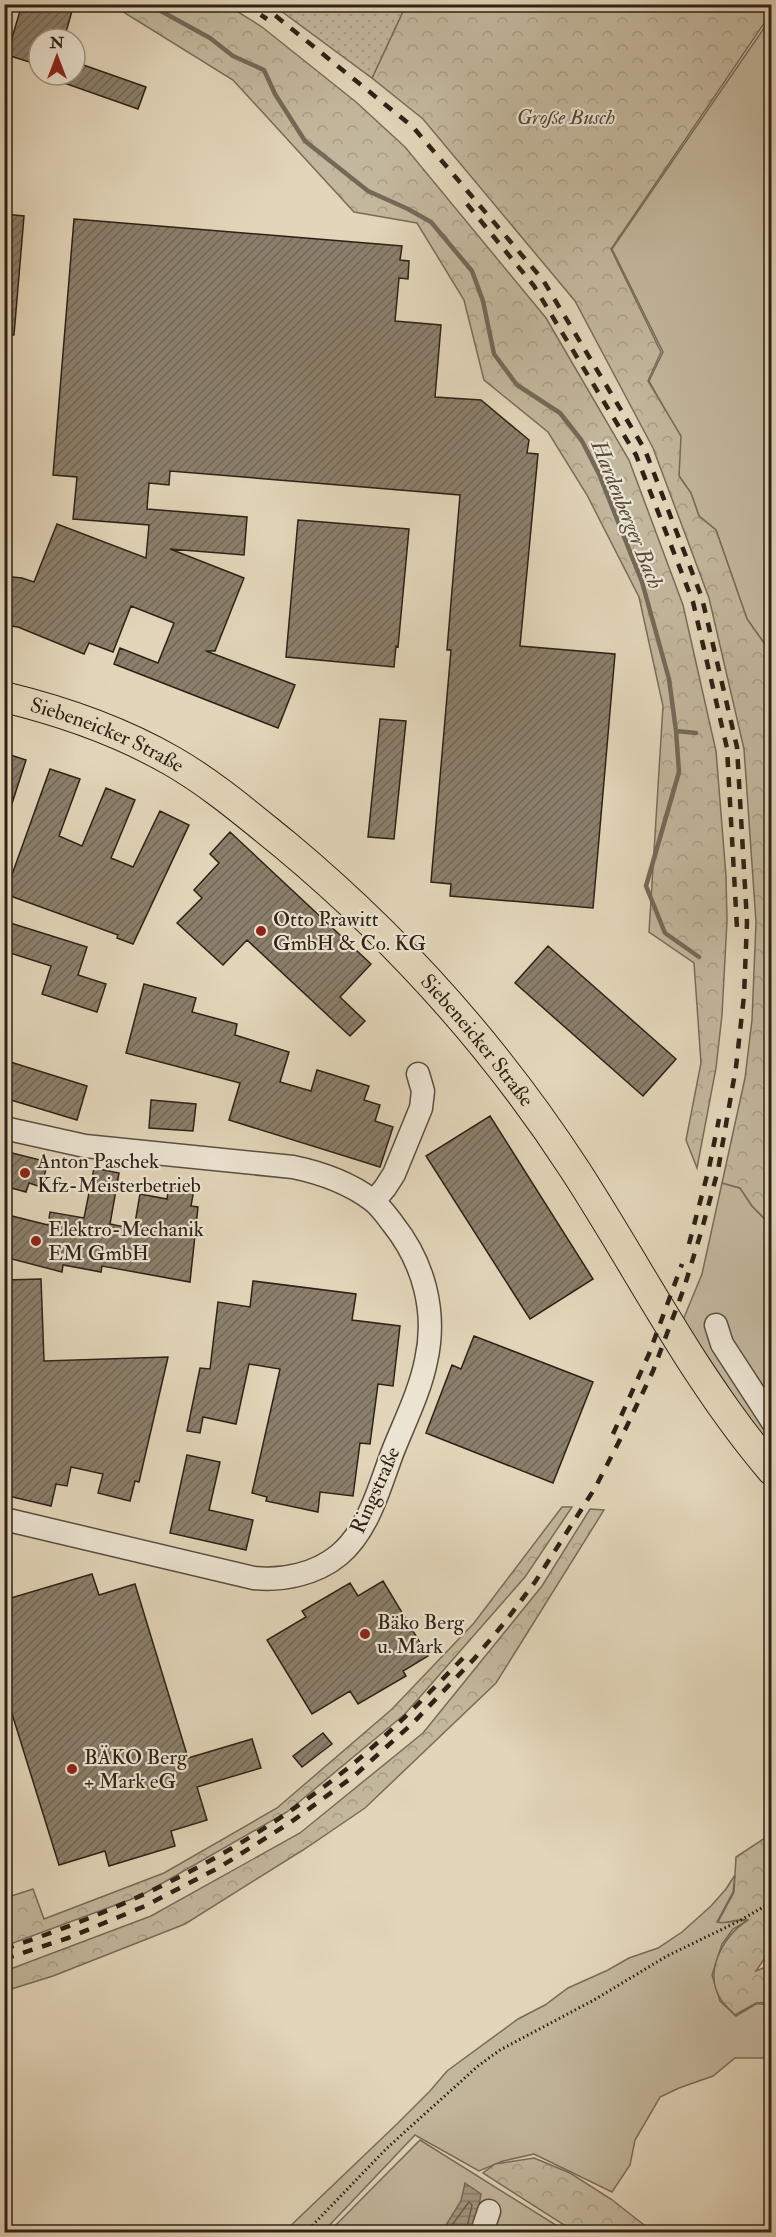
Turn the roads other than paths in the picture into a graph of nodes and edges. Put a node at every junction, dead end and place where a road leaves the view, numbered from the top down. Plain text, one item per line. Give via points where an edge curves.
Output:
1 (4, 697) edge
2 (418, 1074) dead end
3 (4, 1128) edge
4 (374, 1201) junction
5 (716, 1325) dead end
6 (771, 1421) edge
7 (771, 1470) edge
8 (4, 1519) edge

1 - 7 main road, Siebeneicker Straße via 53,709 172,761 238,806 364,915 464,1019 520,1090 706,1381
2 - 4 street via 423,1091 421,1108 394,1174
3 - 4 street, Ringstraße via 85,1146 319,1172
4 - 8 street, Ringstraße via 416,1259 427,1295 429,1342 421,1381 372,1507 352,1542 338,1556 290,1578 271,1580
5 - 6 street via 722,1344

